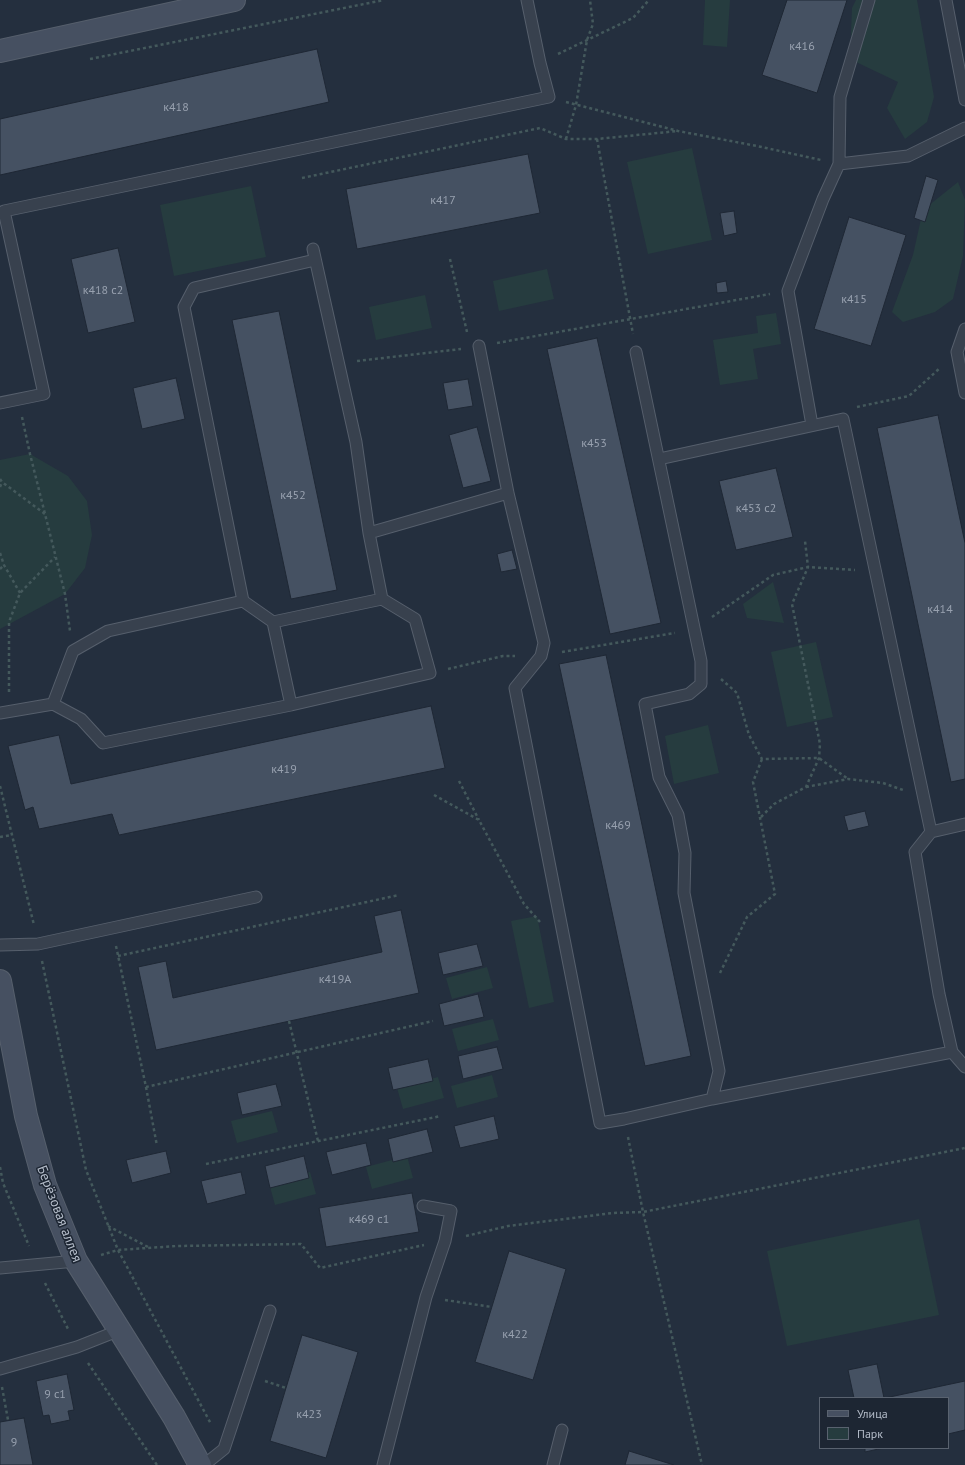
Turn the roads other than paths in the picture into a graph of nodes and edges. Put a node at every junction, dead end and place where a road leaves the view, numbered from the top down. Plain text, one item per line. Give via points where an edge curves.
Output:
1 (234, 0) edge
2 (527, 0) edge
3 (869, 0) edge
4 (946, 0) edge
5 (0, 51) edge
6 (965, 100) edge
7 (965, 128) edge
8 (839, 164) junction
9 (965, 330) edge
10 (479, 346) road end
11 (636, 352) road end
12 (965, 393) edge
13 (0, 403) edge
14 (812, 425) junction
15 (659, 459) junction
16 (508, 493) junction
17 (369, 533) junction
18 (382, 599) junction
19 (243, 601) junction
20 (274, 622) junction
21 (53, 704) junction
22 (291, 704) junction
23 (5, 712) edge
24 (965, 824) edge
25 (931, 832) junction
26 (256, 897) dead end
27 (0, 945) edge
28 (0, 981) edge
29 (952, 1052) junction
30 (965, 1067) edge
31 (712, 1099) junction
32 (423, 1206) dead end
33 (76, 1261) junction
34 (0, 1268) edge
35 (270, 1311) dead end
36 (120, 1330) junction
37 (0, 1369) edge
38 (562, 1430) dead end
39 (200, 1465) edge
40 (204, 1465) edge
41 (383, 1465) edge
42 (552, 1465) edge

1 - 5 street
2 - 13 lane via 549,97 4,211 44,394
3 - 8 lane via 840,97
4 - 6 lane
7 - 8 lane via 908,156
8 - 14 lane via 788,291
9 - 12 lane via 956,352
10 - 16 lane
11 - 15 lane
14 - 15 lane
14 - 25 lane via 843,419
15 - 31 lane via 701,661 701,684 690,694 645,704 658,777 678,815 685,853 684,893 720,1071
16 - 17 lane
16 - 31 lane via 544,643 540,656 515,688 600,1123
17 - 18 lane
17 - 19 lane via 356,442 314,254 194,288 184,307
18 - 20 lane
18 - 22 lane via 415,619 430,674
19 - 20 lane
19 - 21 lane via 108,631 73,652
20 - 22 lane
21 - 22 lane via 81,719 103,743
21 - 23 lane
24 - 25 lane
25 - 29 lane via 915,852 939,994
26 - 27 lane via 38,944
28 - 33 street, Берёзовая аллея via 26,1116 45,1185
29 - 30 lane
29 - 31 lane
32 - 41 lane via 451,1211
33 - 34 lane
33 - 36 street, Берёзовая аллея
35 - 40 lane via 224,1449
36 - 37 lane via 78,1347
36 - 39 street, Берёзовая аллея via 174,1417
38 - 42 lane

